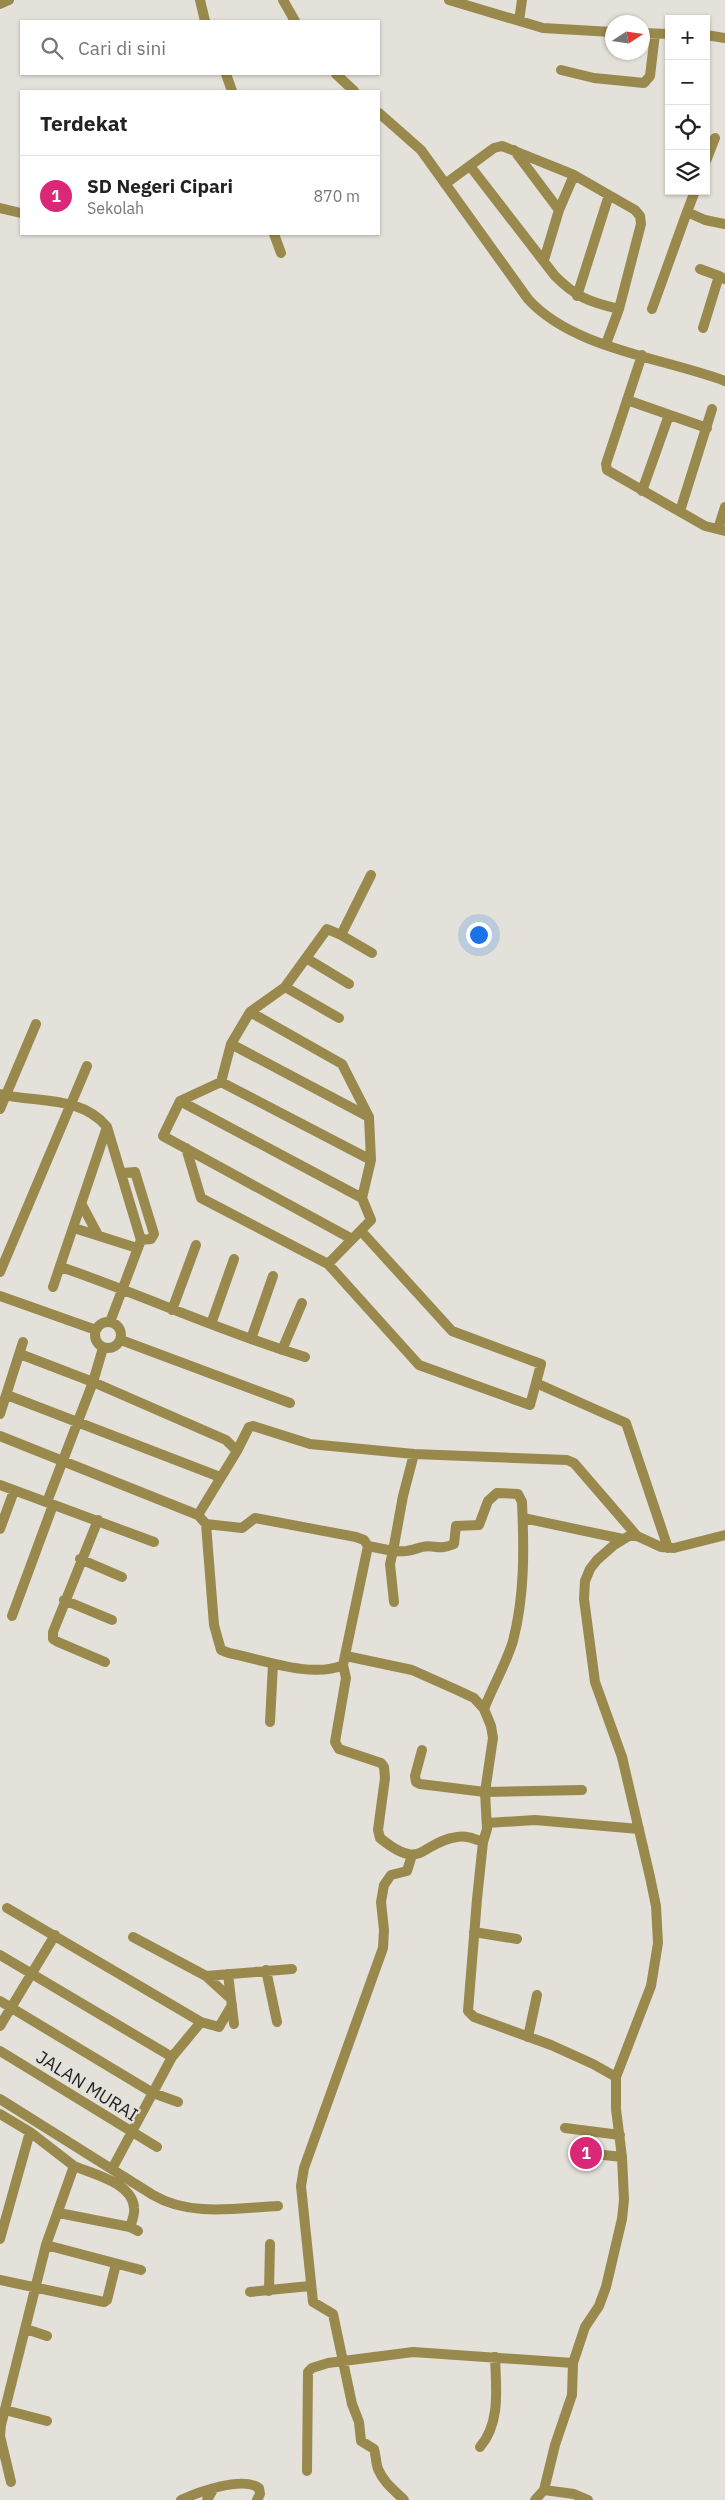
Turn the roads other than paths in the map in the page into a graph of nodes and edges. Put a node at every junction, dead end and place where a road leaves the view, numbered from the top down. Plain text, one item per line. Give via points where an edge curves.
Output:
1 (9, 0) edge
2 (200, 0) edge
3 (284, 0) edge
4 (449, 0) edge
5 (522, 0) edge
6 (0, 4) edge
7 (205, 20) edge
8 (295, 20) edge
9 (519, 21) junction
10 (605, 32) edge
11 (650, 34) edge
12 (655, 34) junction
13 (665, 34) edge
14 (710, 36) edge
15 (725, 38) edge
16 (561, 70) dead end
17 (226, 75) edge
18 (337, 75) edge
19 (232, 90) edge
20 (353, 90) edge
21 (380, 114) edge
22 (715, 138) dead end
23 (513, 149) junction
24 (710, 151) edge
25 (470, 166) junction
26 (574, 174) junction
27 (445, 184) junction
28 (609, 195) junction
29 (693, 195) edge
30 (0, 208) edge
31 (559, 210) junction
32 (687, 212) junction
33 (20, 213) edge
34 (725, 224) edge
35 (274, 235) edge
36 (281, 253) dead end
37 (544, 260) junction
38 (700, 269) dead end
39 (722, 278) edge
40 (577, 296) junction
41 (619, 308) junction
42 (652, 309) dead end
43 (703, 328) dead end
44 (606, 344) junction
45 (642, 356) junction
46 (722, 378) edge
47 (627, 400) junction
48 (712, 409) dead end
49 (668, 415) junction
50 (707, 428) junction
51 (642, 490) junction
52 (725, 507) edge
53 (680, 511) junction
54 (721, 530) edge
55 (371, 875) dead end
56 (341, 934) junction
57 (372, 953) dead end
58 (306, 958) junction
59 (349, 984) dead end
60 (285, 987) junction
61 (250, 1012) junction
62 (339, 1018) dead end
63 (36, 1024) dead end
64 (231, 1044) junction
65 (87, 1066) dead end
66 (221, 1082) junction
67 (3, 1094) edge
68 (180, 1101) junction
69 (71, 1105) junction
70 (0, 1109) edge
71 (369, 1117) junction
72 (107, 1126) junction
73 (186, 1148) junction
74 (371, 1160) junction
75 (362, 1198) junction
76 (82, 1205) junction
77 (74, 1228) junction
78 (361, 1231) junction
79 (98, 1235) junction
80 (352, 1238) junction
81 (139, 1244) junction
82 (196, 1245) dead end
83 (234, 1258) dead end
84 (328, 1264) junction
85 (61, 1267) junction
86 (0, 1272) edge
87 (273, 1276) dead end
88 (53, 1287) dead end
89 (123, 1289) junction
90 (0, 1296) edge
91 (302, 1303) dead end
92 (172, 1310) junction
93 (110, 1322) junction
94 (211, 1324) junction
95 (96, 1330) junction
96 (251, 1339) junction
97 (121, 1340) junction
98 (23, 1342) dead end
99 (104, 1348) junction
100 (282, 1350) junction
101 (20, 1354) junction
102 (305, 1357) dead end
103 (93, 1382) junction
104 (536, 1383) junction
105 (7, 1395) junction
106 (290, 1403) dead end
107 (0, 1414) edge
108 (78, 1423) junction
109 (0, 1436) edge
110 (237, 1451) junction
111 (414, 1454) junction
112 (62, 1460) junction
113 (220, 1477) junction
114 (0, 1485) edge
115 (14, 1491) junction
116 (50, 1503) junction
117 (198, 1514) junction
118 (523, 1518) junction
119 (98, 1520) junction
120 (206, 1524) junction
121 (0, 1529) edge
122 (725, 1535) edge
123 (637, 1536) junction
124 (623, 1538) junction
125 (154, 1542) dead end
126 (368, 1546) junction
127 (668, 1548) junction
128 (393, 1551) junction
129 (80, 1558) junction
130 (122, 1578) dead end
131 (64, 1600) junction
132 (394, 1602) dead end
133 (12, 1616) dead end
134 (112, 1620) dead end
135 (344, 1660) junction
136 (105, 1662) dead end
137 (273, 1664) junction
138 (484, 1709) junction
139 (270, 1722) dead end
140 (422, 1750) dead end
141 (582, 1790) dead end
142 (485, 1792) junction
143 (486, 1823) junction
144 (638, 1829) junction
145 (483, 1842) junction
146 (412, 1855) junction
147 (7, 1908) dead end
148 (474, 1932) junction
149 (55, 1935) junction
150 (133, 1938) dead end
151 (517, 1939) dead end
152 (0, 1955) edge
153 (292, 1969) dead end
154 (266, 1970) junction
155 (31, 1974) junction
156 (228, 1974) junction
157 (206, 1976) junction
158 (537, 1995) dead end
159 (0, 2001) edge
160 (231, 2001) junction
161 (12, 2008) junction
162 (201, 2022) junction
163 (277, 2022) dead end
164 (234, 2024) dead end
165 (0, 2026) edge
166 (528, 2037) junction
167 (0, 2051) edge
168 (172, 2057) junction
169 (616, 2077) junction
170 (153, 2093) junction
171 (0, 2099) edge
172 (178, 2102) dead end
173 (0, 2114) edge
174 (566, 2128) dead end
175 (30, 2132) junction
176 (132, 2134) junction
177 (620, 2135) junction
178 (157, 2147) dead end
179 (576, 2152) dead end
180 (622, 2157) junction
181 (74, 2166) junction
182 (112, 2169) junction
183 (278, 2206) dead end
184 (59, 2212) junction
185 (0, 2239) edge
186 (270, 2244) dead end
187 (46, 2245) junction
188 (116, 2264) junction
189 (141, 2270) dead end
190 (0, 2280) edge
191 (310, 2286) junction
192 (35, 2289) junction
193 (269, 2291) junction
194 (250, 2292) dead end
195 (26, 2328) junction
196 (48, 2336) dead end
197 (494, 2357) junction
198 (342, 2362) junction
199 (573, 2363) junction
200 (4, 2394) edge
201 (5, 2410) junction
202 (47, 2421) dead end
203 (480, 2447) dead end
204 (307, 2471) dead end
205 (11, 2482) dead end
206 (214, 2488) junction
207 (544, 2490) junction
208 (180, 2500) edge
209 (208, 2500) edge
210 (257, 2500) edge
211 (404, 2500) edge
212 (535, 2500) edge
213 (588, 2500) edge

1 - 6 street
2 - 7 street
3 - 8 street
4 - 9 street
5 - 9 street
9 - 10 street via 558,30
11 - 12 street
12 - 13 street
12 - 16 street via 650,76 644,83 594,78
14 - 15 street
17 - 19 street
18 - 20 street
21 - 27 street via 421,150
22 - 24 street
23 - 25 street via 494,148
23 - 26 street
23 - 31 street
25 - 27 street
25 - 37 street
26 - 28 street
26 - 31 street
27 - 44 street via 540,313 570,332
28 - 40 street
28 - 41 street via 635,210 641,220
29 - 32 street
30 - 33 street
31 - 37 street
32 - 34 street
32 - 42 street
35 - 36 street
37 - 40 street via 555,276
38 - 39 street
39 - 43 street
40 - 41 street
41 - 44 street
44 - 45 street
45 - 46 street
45 - 47 street
47 - 49 street
47 - 51 street via 606,470
48 - 50 street
49 - 50 street
49 - 51 street
50 - 53 street
51 - 53 street
52 - 54 street
53 - 54 street via 705,526
55 - 56 street
56 - 57 street
56 - 58 street via 327,929
58 - 59 street
58 - 60 street
60 - 61 street
60 - 62 street
61 - 64 street
61 - 71 street via 342,1064
63 - 67 street
64 - 66 street
64 - 71 street
65 - 69 street
66 - 68 street
66 - 74 street
67 - 69 street
67 - 70 street
68 - 73 street via 163,1136
68 - 75 street
69 - 72 street via 99,1116
69 - 86 street
71 - 74 street
72 - 76 street
72 - 81 street via 123,1173
73 - 80 street
73 - 84 street via 201,1198
74 - 75 street
75 - 78 street via 371,1220
76 - 77 street
76 - 79 street
77 - 79 street
77 - 85 street
78 - 80 street
78 - 104 street via 452,1331 541,1364
79 - 81 street
80 - 84 street
81 - 89 street
82 - 92 street
83 - 94 street
84 - 104 street via 419,1365 530,1405
85 - 88 street
85 - 89 street
87 - 96 street
89 - 92 street
89 - 93 street
90 - 95 street
91 - 100 street via 302,1315
92 - 94 street
93 - 95 street
93 - 97 street via 119,1327
94 - 96 street
95 - 99 street via 98,1344
96 - 100 street
97 - 99 street via 117,1346
97 - 106 street
98 - 101 street
99 - 103 street
100 - 102 street
101 - 103 street
101 - 105 street
103 - 108 street
103 - 110 street via 226,1440
104 - 127 street via 626,1423
105 - 107 street
105 - 108 street
108 - 112 street
108 - 113 street
109 - 112 street
110 - 111 street via 249,1427 253,1426 310,1444
110 - 113 street
111 - 123 street via 567,1460 574,1463
111 - 128 street
112 - 116 street
112 - 117 street
113 - 117 street
114 - 115 street
115 - 116 street
115 - 121 street
116 - 119 street
116 - 133 street
117 - 120 street
118 - 124 street
118 - 128 street via 518,1494 497,1493 488,1501 479,1525 456,1526 454,1544 443,1549 422,1547 412,1552
118 - 138 street via 524,1567 518,1621
119 - 125 street
119 - 129 street
120 - 126 street via 242,1528 255,1518 356,1537
120 - 137 street via 214,1625 221,1650
122 - 127 street
123 - 124 street
123 - 127 street
124 - 144 street via 590,1570 585,1581 584,1599 595,1682 622,1757
126 - 128 street
126 - 135 street
128 - 132 street via 390,1564
129 - 130 street
129 - 131 street
131 - 134 street
131 - 136 street via 53,1639
135 - 137 street via 334,1669
135 - 138 street via 412,1670 474,1698
135 - 146 street via 346,1678 336,1747 381,1763 384,1767 380,1838
137 - 139 street
138 - 142 street via 493,1738
140 - 142 street via 416,1782
141 - 142 street
142 - 143 street
143 - 144 street via 535,1820
143 - 145 street
144 - 169 street via 656,1906 658,1943 650,1986
145 - 146 street via 457,1836
145 - 148 street
146 - 191 street via 407,1871 391,1876 384,1885 381,1902 383,1948 304,2168 301,2186
147 - 149 street
148 - 151 street
148 - 166 street via 468,2011 474,2018
149 - 155 street
149 - 162 street
150 - 157 street
152 - 155 street
153 - 154 street
154 - 156 street
154 - 163 street
155 - 161 street
155 - 168 street
156 - 157 street
156 - 160 street
157 - 160 street
158 - 166 street
159 - 161 street
160 - 162 street via 218,2027
160 - 164 street
161 - 165 street
161 - 170 street
162 - 168 street
166 - 169 street via 560,2048
167 - 176 street, JALAN MURAI
168 - 170 street
169 - 177 street
170 - 172 street
170 - 176 street
171 - 182 street
173 - 175 street
174 - 177 street
175 - 181 street
175 - 185 street
176 - 178 street, JALAN MURAI
176 - 182 street
177 - 180 street
179 - 180 street
180 - 199 street via 623,2210 606,2287 599,2306 585,2327
181 - 184 street
181 - 184 street via 118,2185 132,2198 134,2229
182 - 183 street via 176,2206 190,2209
184 - 187 street
186 - 193 street
187 - 188 street
187 - 192 street
188 - 189 street
188 - 192 street via 106,2301
190 - 192 street
191 - 193 street
191 - 198 street via 313,2302 333,2314
192 - 195 street
193 - 194 street
195 - 196 street
195 - 200 street
197 - 198 street via 413,2352
197 - 199 street
197 - 203 street via 495,2412 487,2439
198 - 204 street via 312,2368 308,2372
198 - 211 street via 361,2441 374,2449 383,2478 389,2488
199 - 207 street via 572,2395
200 - 201 street
201 - 202 street
201 - 205 street via 0,2436
206 - 208 street
206 - 209 street
206 - 210 street via 254,2485 259,2488
207 - 212 street
207 - 213 street via 574,2494

